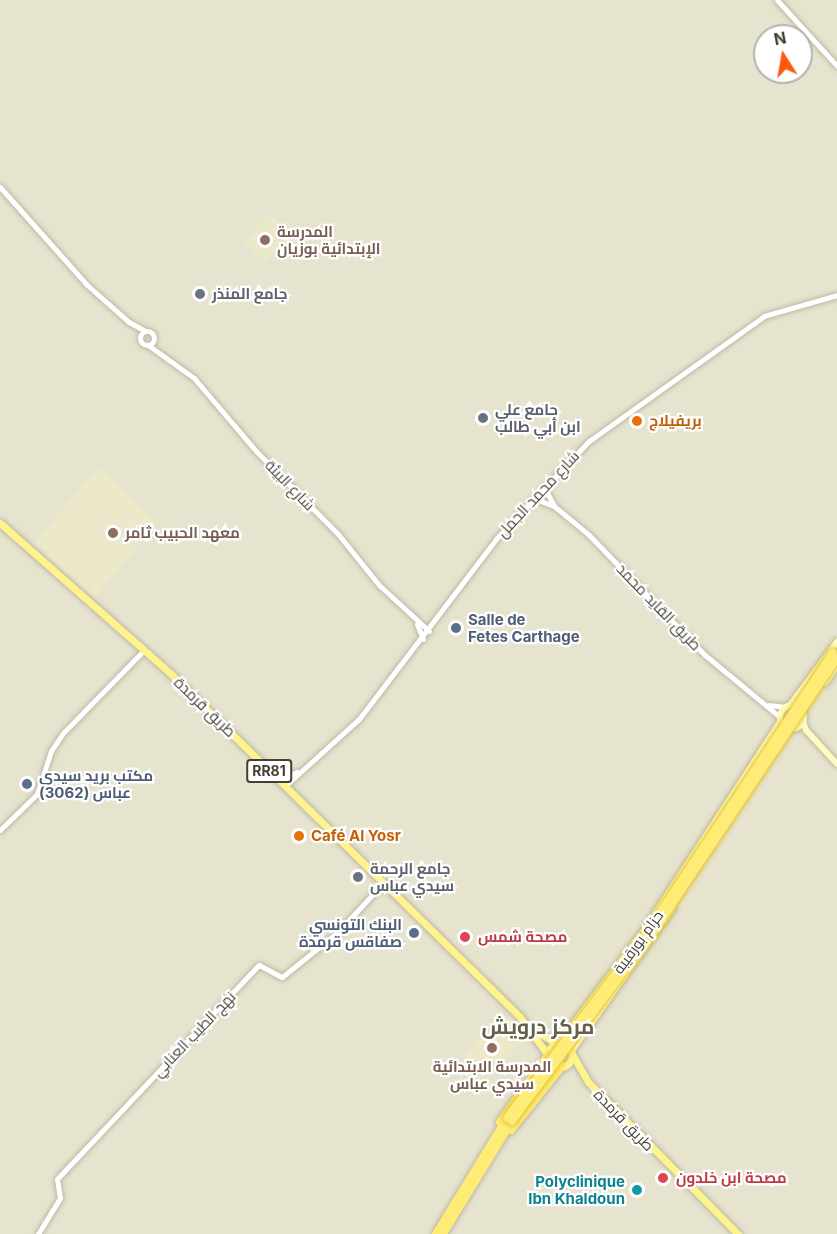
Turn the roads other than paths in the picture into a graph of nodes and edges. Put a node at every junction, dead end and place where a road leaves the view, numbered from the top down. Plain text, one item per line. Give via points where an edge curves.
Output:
1 (777, 0) edge
2 (837, 66) edge
3 (0, 187) edge
4 (837, 295) edge
5 (129, 322) junction
6 (145, 331) junction
7 (154, 337) junction
8 (140, 338) junction
9 (148, 345) junction
10 (167, 357) junction
11 (544, 487) junction
12 (533, 498) junction
13 (554, 506) junction
14 (0, 523) edge
15 (435, 622) junction
16 (417, 623) junction
17 (428, 632) junction
18 (423, 640) junction
19 (837, 642) edge
20 (144, 650) junction
21 (836, 653) edge
22 (837, 666) edge
23 (767, 705) junction
24 (788, 706) junction
25 (781, 718) junction
26 (803, 719) junction
27 (796, 728) junction
28 (806, 730) junction
29 (837, 764) edge
30 (301, 769) junction
31 (279, 780) junction
32 (285, 786) junction
33 (0, 830) edge
34 (706, 835) junction
35 (717, 843) junction
36 (383, 884) junction
37 (625, 954) junction
38 (636, 964) junction
39 (530, 1027) junction
40 (558, 1043) junction
41 (572, 1053) junction
42 (548, 1054) junction
43 (562, 1066) junction
44 (588, 1082) junction
45 (486, 1155) junction
46 (38, 1234) edge
47 (436, 1234) edge
48 (443, 1234) edge
49 (738, 1234) edge

1 - 2 street
3 - 5 street via 86,284
4 - 11 street, شارع محمد الجمل via 777,310 756,321 596,435
5 - 6 street
5 - 8 street
6 - 7 street
6 - 8 street
7 - 9 street
7 - 10 street, شارع البيئة
8 - 9 street, شارع البيئة
9 - 10 street, شارع البيئة
10 - 16 street, شارع البيئة via 202,387
11 - 12 street, شارع محمد الجمل
11 - 13 street, طريق القايد محمد
12 - 13 street, طريق القايد محمد
12 - 15 street, شارع محمد الجمل via 496,538
13 - 23 street, طريق القايد محمد via 589,535 705,655
14 - 20 main road, طريق قرمدة / RR81
15 - 16 street
15 - 17 street, شارع محمد الجمل
16 - 17 street, شارع البيئة
16 - 18 street
17 - 18 street, شارع محمد الجمل
18 - 30 street, شارع محمد الجمل via 359,719
19 - 24 main road
20 - 31 main road, طريق قرمدة / RR81
20 - 33 street via 64,732 51,751 37,794
21 - 45 highway, حزام بورقيبة, bridge via 652,934
22 - 26 main road
23 - 24 street
23 - 25 street, طريق القايد محمد
24 - 25 main road
24 - 26 main road via 801,709
25 - 27 main road via 788,728
25 - 34 main road, حزام بورقيبة
26 - 27 main road
26 - 28 main road
27 - 28 main road
27 - 35 main road, حزام بورقيبة
28 - 29 main road
30 - 31 street, شارع محمد الجمل
30 - 32 street, شارع محمد الجمل
31 - 32 main road, طريق قرمدة / RR81
32 - 36 main road, طريق قرمدة / RR81
34 - 35 main road
34 - 37 main road, حزام بورقيبة
35 - 38 main road, حزام بورقيبة
36 - 39 main road, طريق قرمدة / RR81
36 - 46 street, نهج الطيب العنابي via 338,932 282,977 259,965 57,1179 60,1198
37 - 38 main road
37 - 40 main road, حزام بورقيبة
38 - 41 main road, حزام بورقيبة
39 - 40 main road, طريق قرمدة / RR81
39 - 42 main road, طريق قرمدة / RR81
40 - 41 main road, RR81
40 - 42 main road
41 - 43 main road
41 - 44 main road, طريق قرمدة / RR81
42 - 43 main road, RR81 via 554,1065
42 - 45 highway via 503,1116
43 - 44 main road, طريق قرمدة / RR81
43 - 45 highway
44 - 49 main road, طريق قرمدة / RR81
45 - 47 highway, حزام بورقيبة
45 - 48 highway, حزام بورقيبة

